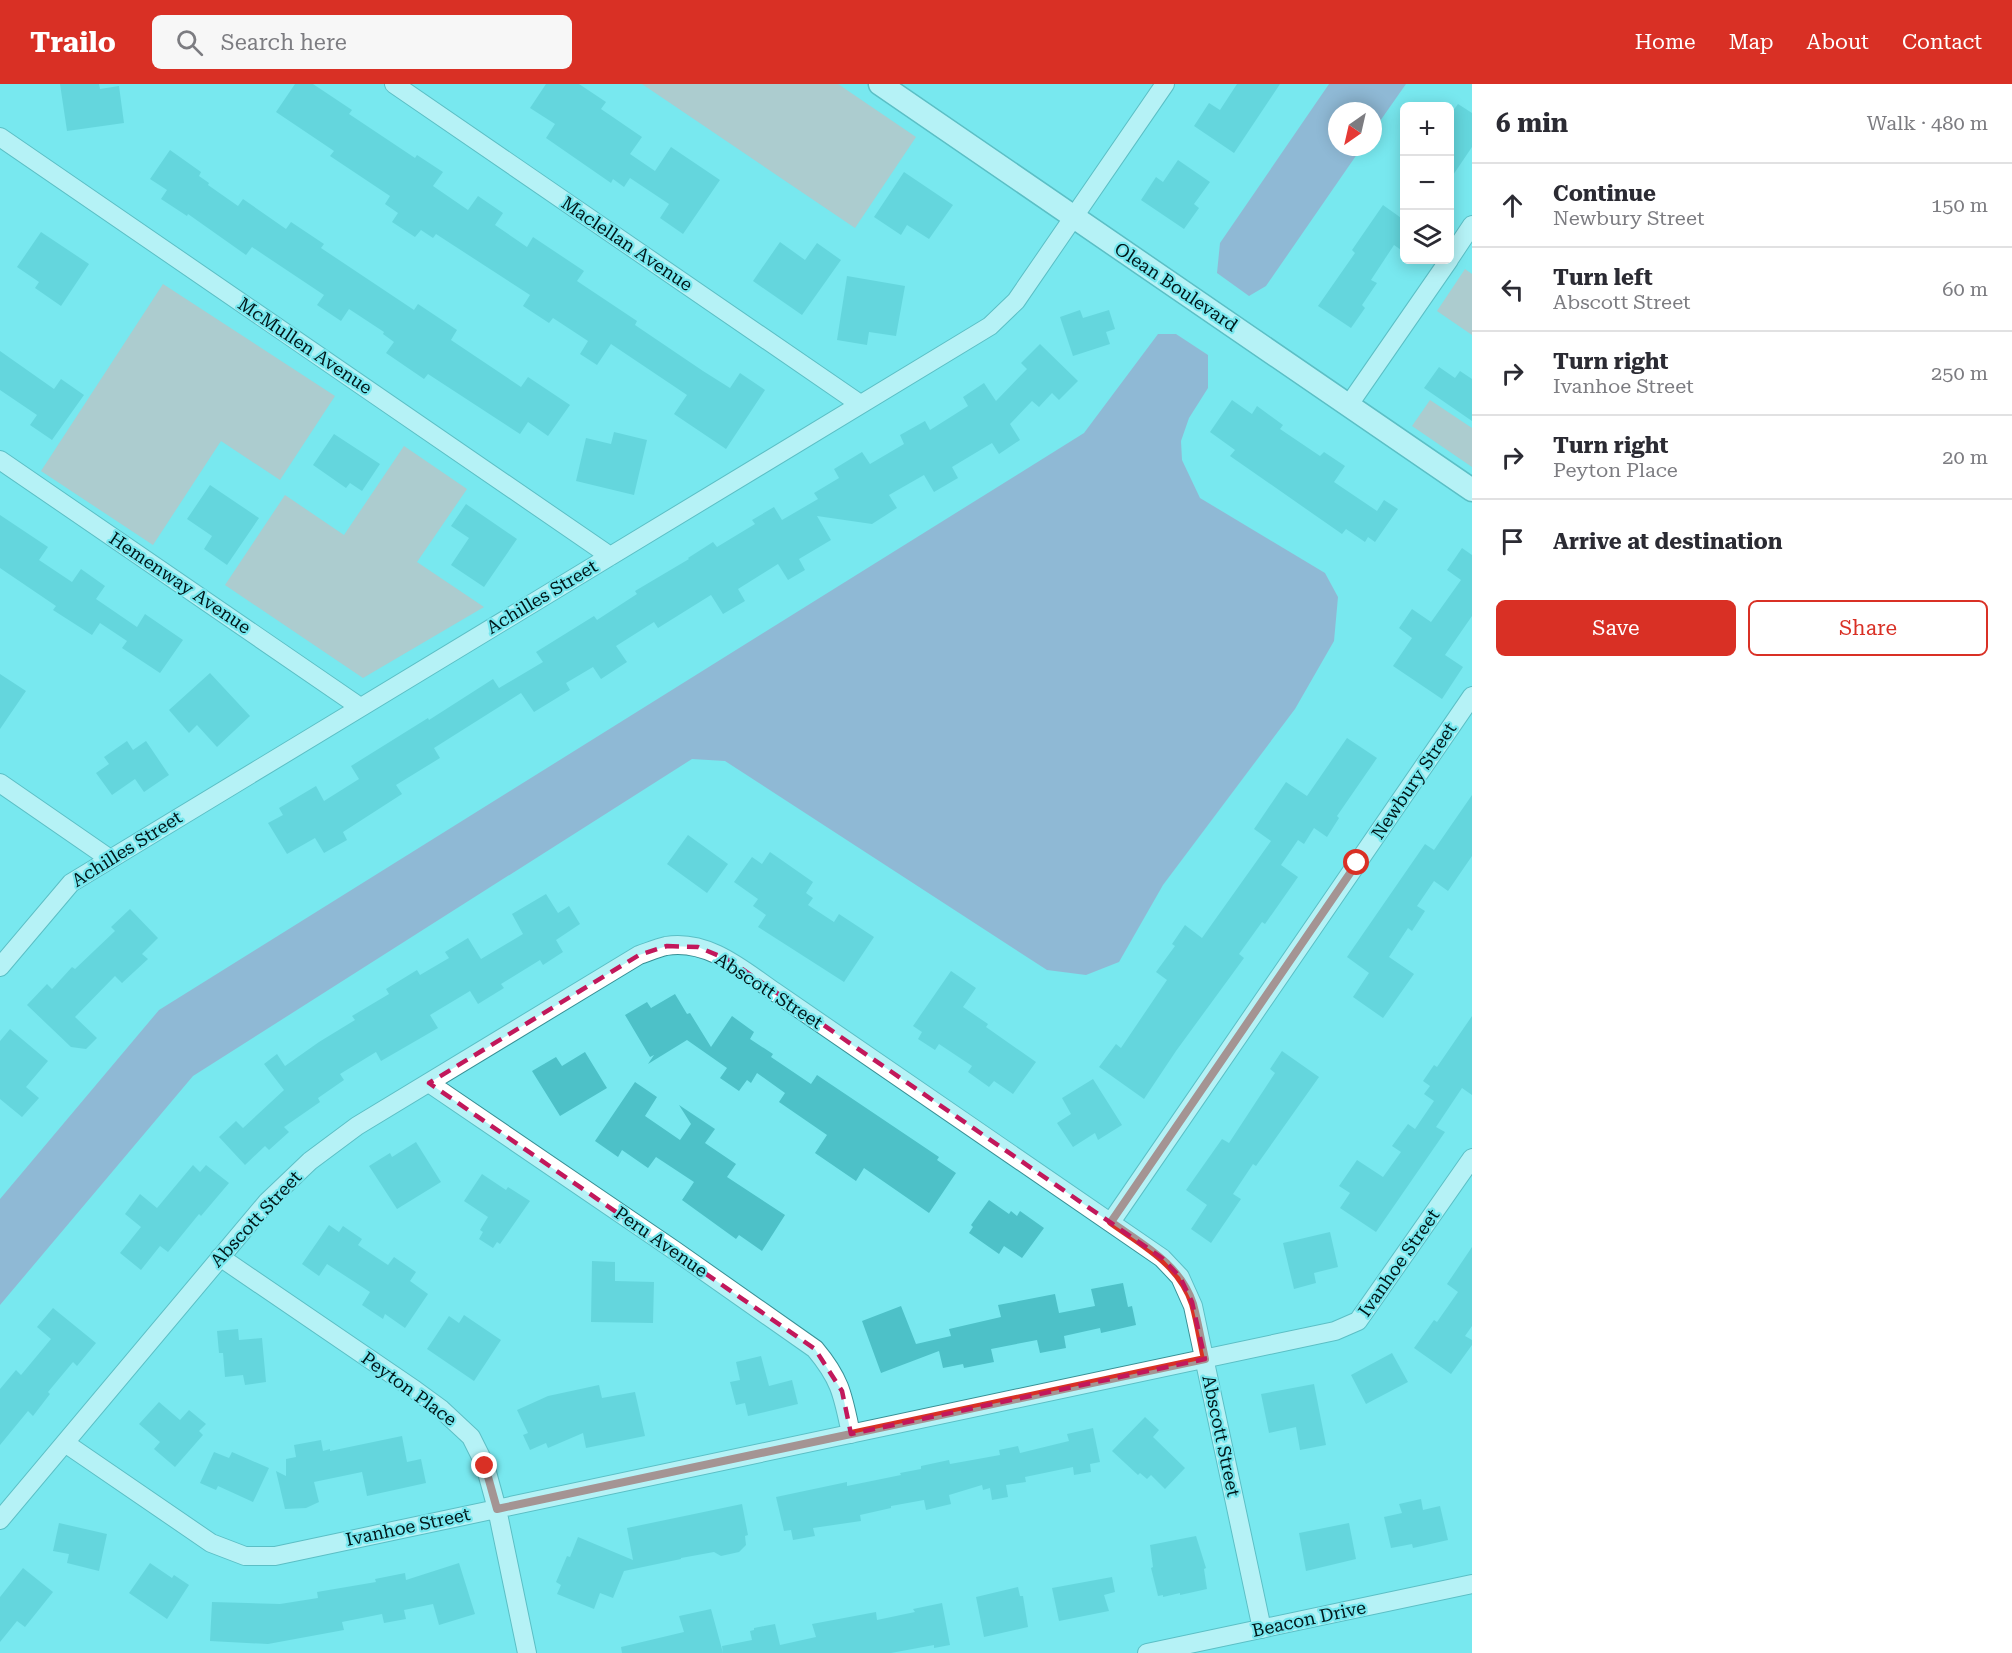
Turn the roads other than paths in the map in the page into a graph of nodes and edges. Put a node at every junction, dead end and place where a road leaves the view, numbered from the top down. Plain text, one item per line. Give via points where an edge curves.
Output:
1 (394, 84) edge
2 (880, 84) edge
3 (1165, 84) edge
4 (0, 137) edge
5 (1074, 217) junction
6 (1472, 225) edge
7 (1454, 252) edge
8 (1446, 264) edge
9 (860, 404) junction
10 (1348, 406) junction
11 (0, 460) edge
12 (1472, 490) edge
13 (610, 556) junction
14 (1472, 696) edge
15 (360, 707) junction
16 (0, 783) edge
17 (110, 859) junction
18 (0, 967) edge
19 (429, 1083) junction
20 (1472, 1158) edge
21 (1111, 1222) junction
22 (220, 1257) junction
23 (1205, 1359) junction
24 (851, 1434) junction
25 (65, 1443) junction
26 (497, 1509) junction
27 (0, 1520) edge
28 (1472, 1584) edge
29 (1262, 1629) junction
30 (527, 1653) edge
31 (1147, 1653) edge

1 - 9 street, Maclellan Avenue
2 - 5 street, Olean Boulevard
3 - 5 street, Achilles Street
4 - 13 street, McMullen Avenue
5 - 9 street, Achilles Street via 1016,302 990,326
5 - 10 street, Olean Boulevard
6 - 7 street
8 - 10 street
9 - 13 street, Achilles Street
10 - 12 street, Olean Boulevard
11 - 15 street, Hemenway Avenue
13 - 15 street, Achilles Street
14 - 21 street, Newbury Street
15 - 17 street, Achilles Street
16 - 17 street
17 - 18 street, Achilles Street via 71,883
19 - 21 street, Abscott Street via 639,955 667,946 698,947 729,960
19 - 22 street, Abscott Street via 357,1126 310,1161 267,1202
19 - 24 street, Peru Avenue via 815,1350 842,1390
20 - 23 street, Ivanhoe Street via 1358,1321 1335,1331
21 - 23 street, Abscott Street via 1162,1258 1180,1277 1192,1302
22 - 25 street, Abscott Street
22 - 26 street, Peyton Place via 415,1390 456,1423 471,1437 485,1466
23 - 24 street, Ivanhoe Street
23 - 29 street, Abscott Street
24 - 26 street, Ivanhoe Street
25 - 26 street, Ivanhoe Street via 211,1543 246,1556 275,1556
25 - 27 street, Abscott Street
26 - 30 street, Peyton Place
28 - 29 street, Beacon Drive
29 - 31 street, Beacon Drive

